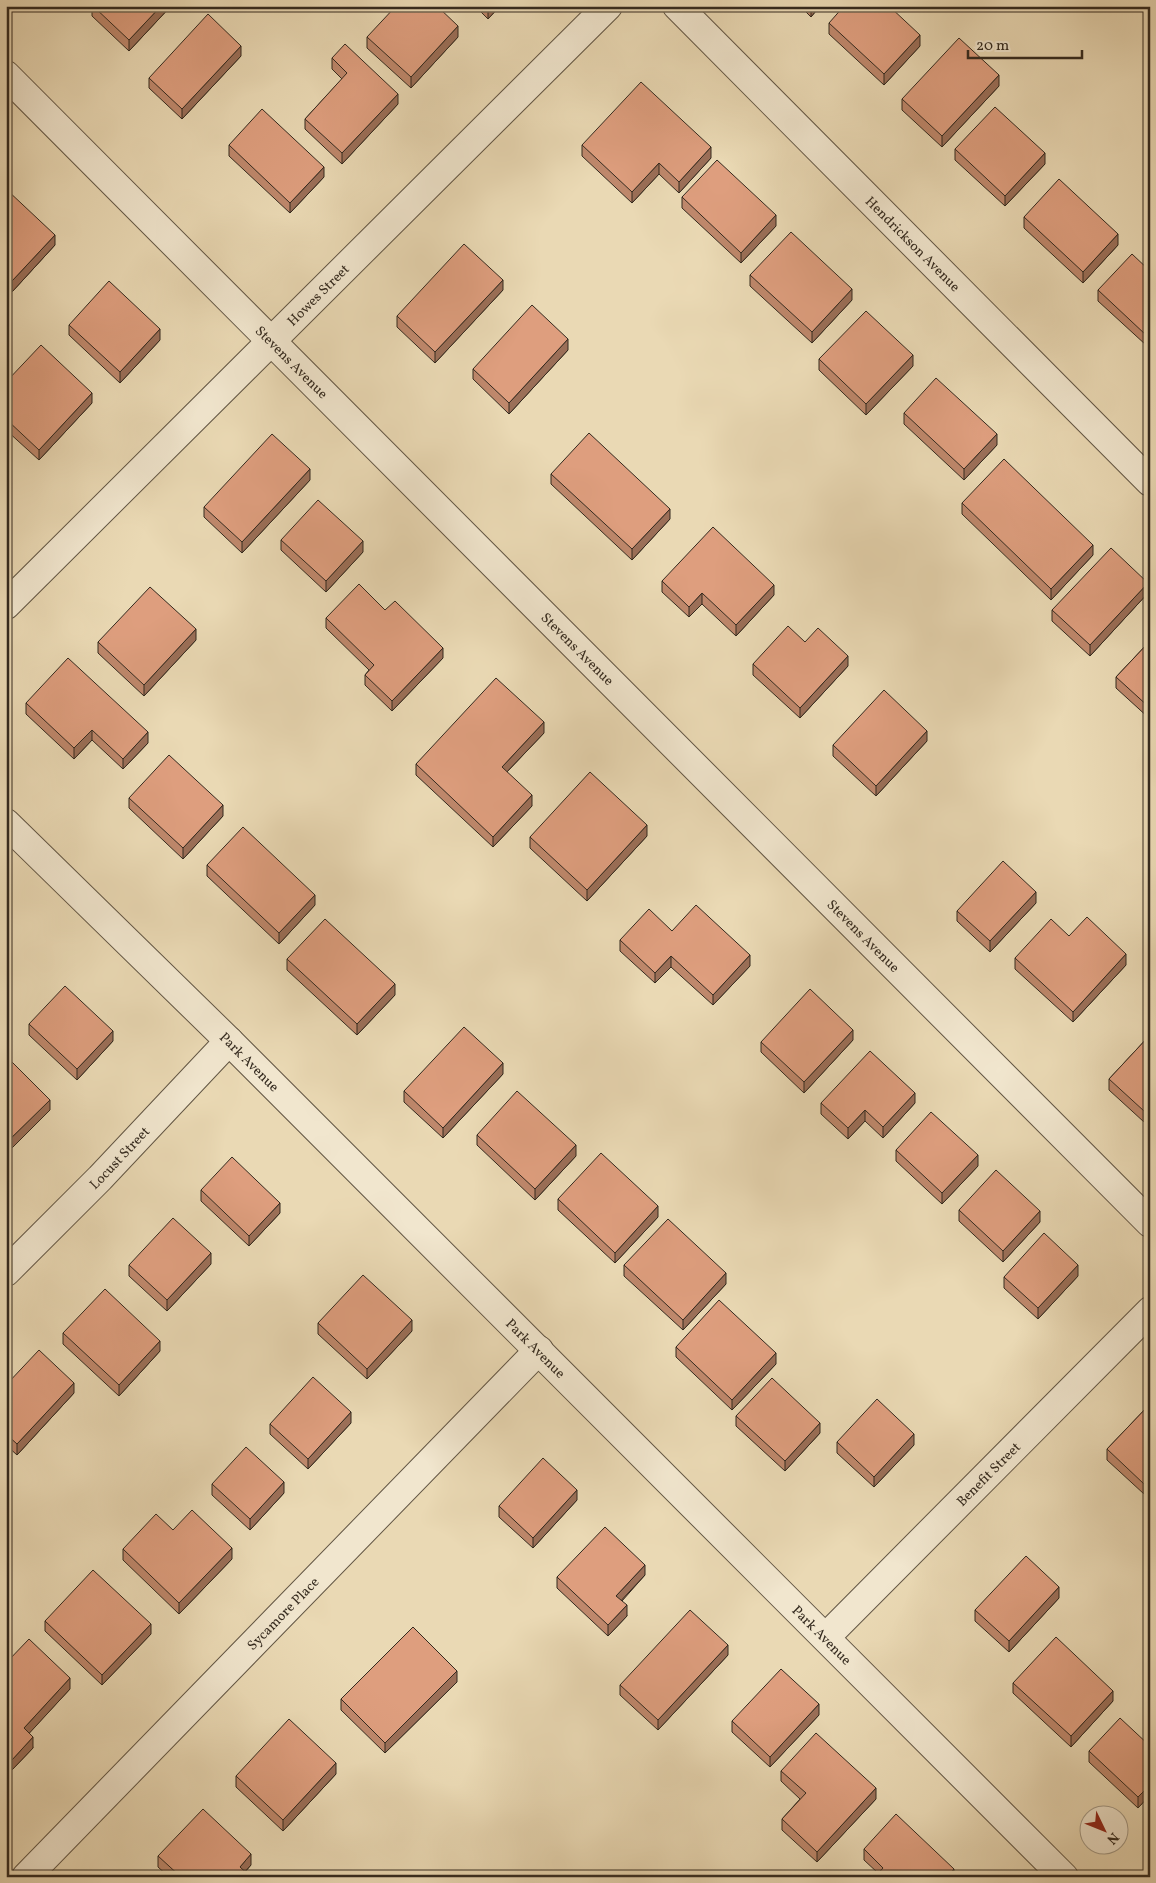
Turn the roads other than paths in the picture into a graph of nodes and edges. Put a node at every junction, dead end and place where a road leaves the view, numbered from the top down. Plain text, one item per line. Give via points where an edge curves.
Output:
1 (608, 6) edge
2 (677, 6) edge
3 (6, 75) edge
4 (272, 342) junction
5 (1150, 482) edge
6 (6, 605) edge
7 (6, 822) edge
8 (229, 1041) junction
9 (1150, 1223) edge
10 (6, 1272) edge
11 (1150, 1311) edge
12 (539, 1350) junction
13 (826, 1637) junction
14 (28, 1876) edge
15 (1064, 1877) edge

1 - 4 street, Howes Street
2 - 5 street, Hendrickson Avenue
3 - 4 street, Stevens Avenue
4 - 6 street, Howes Street
4 - 9 street, Stevens Avenue
7 - 8 street, Park Avenue
8 - 10 street, Locust Street
8 - 12 street, Park Avenue
11 - 13 street, Benefit Street
12 - 13 street, Park Avenue
12 - 14 street, Sycamore Place
13 - 15 street, Park Avenue

